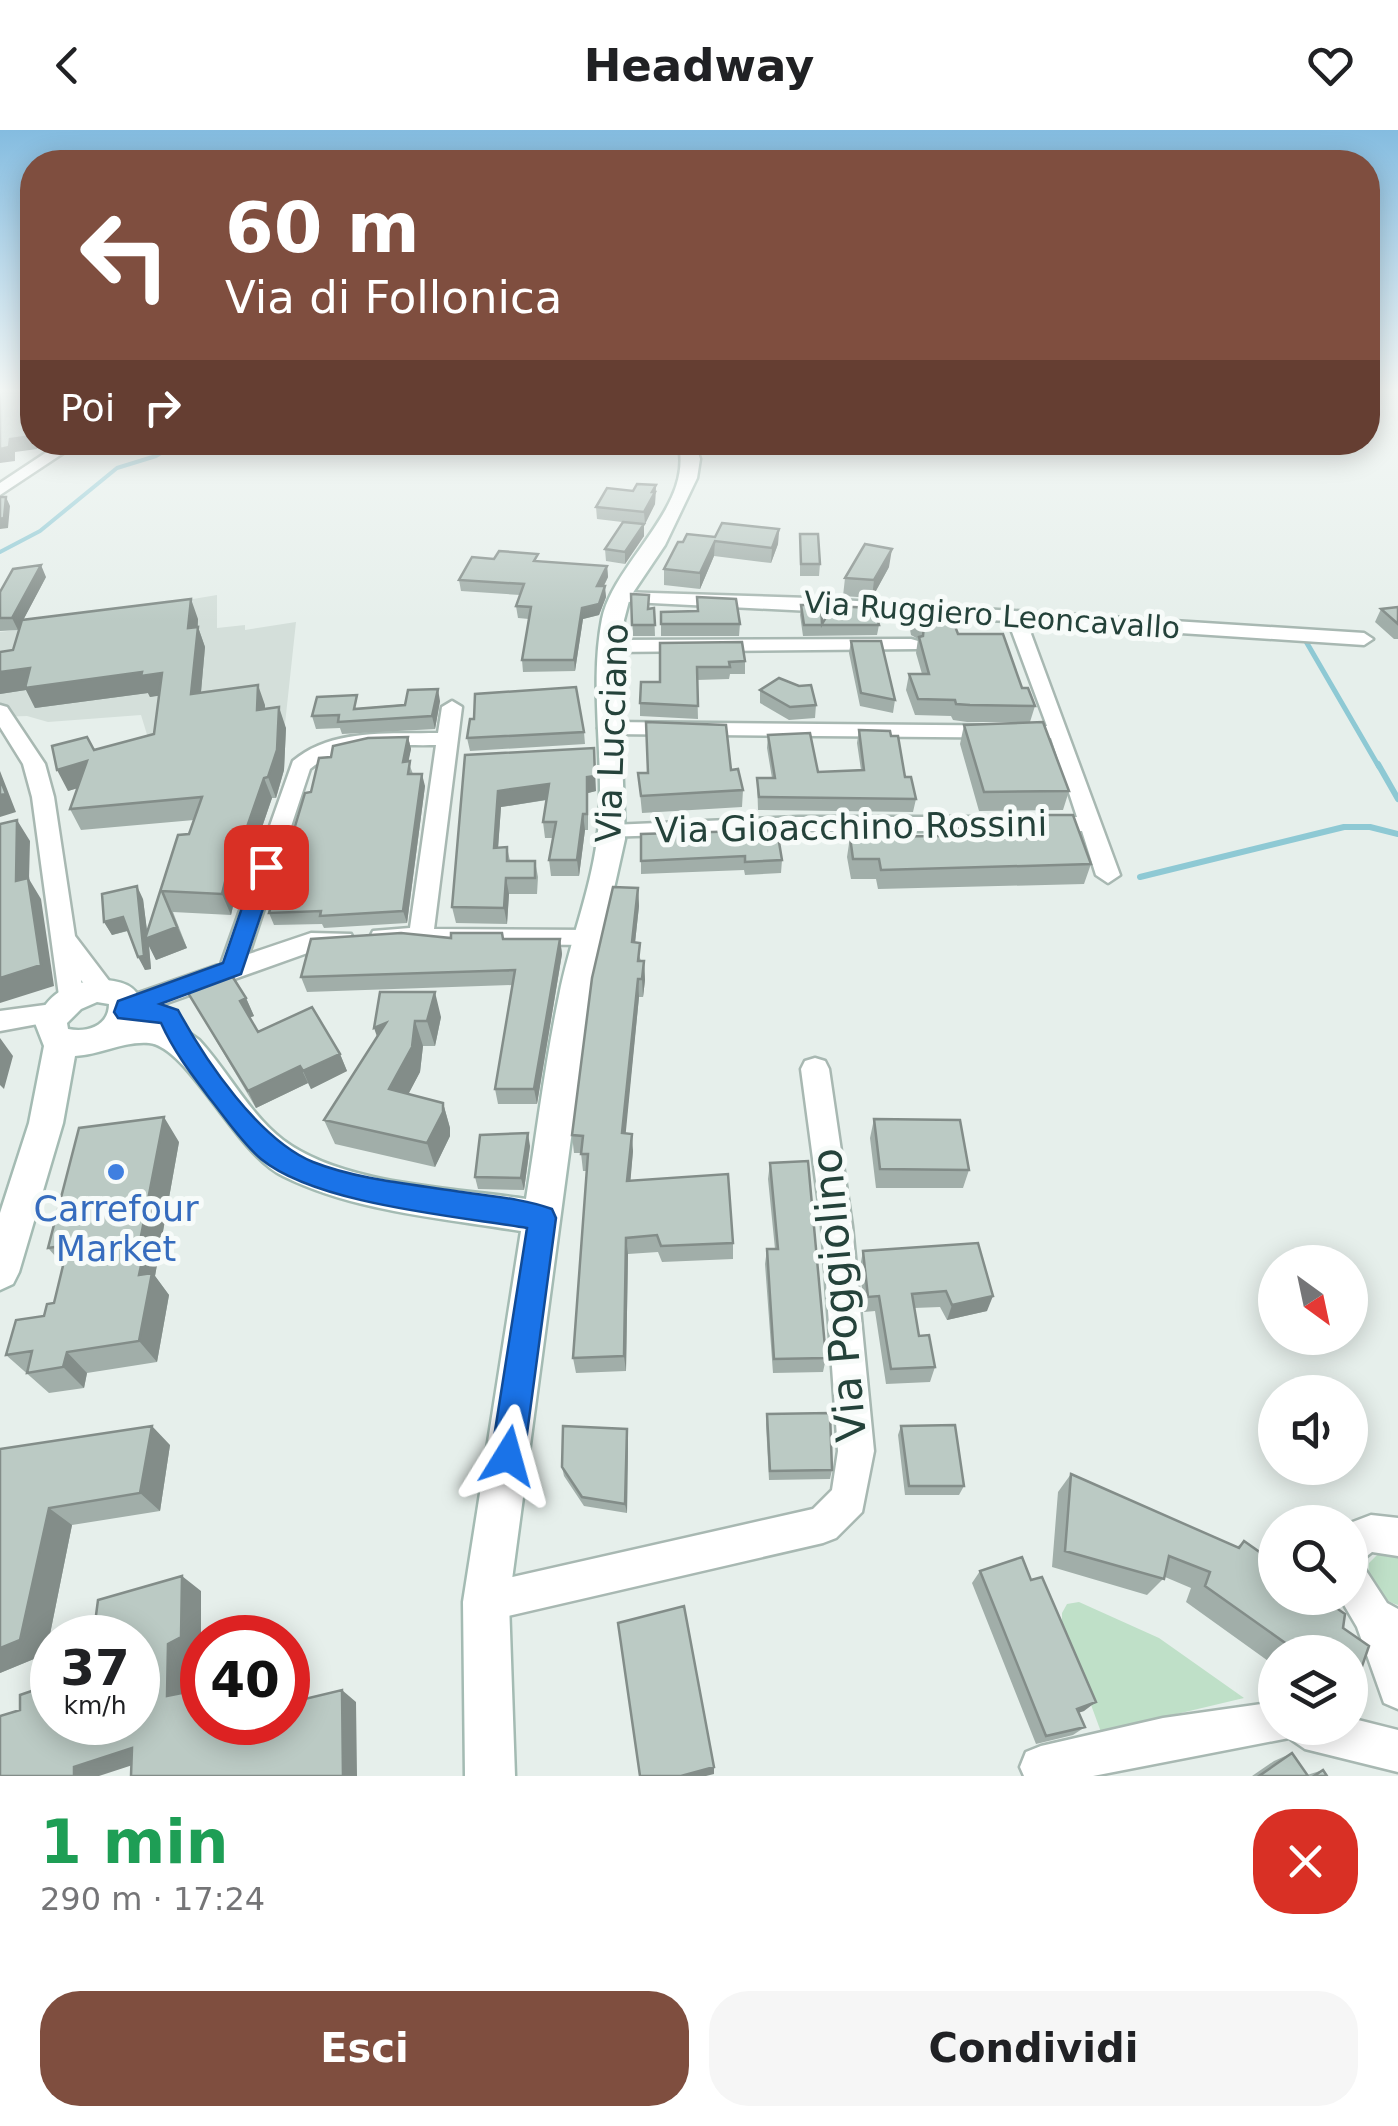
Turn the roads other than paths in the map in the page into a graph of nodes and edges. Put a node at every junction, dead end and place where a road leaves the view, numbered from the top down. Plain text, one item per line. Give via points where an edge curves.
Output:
1 (33, 469) edge
2 (689, 469) edge
3 (0, 490) edge
4 (620, 597) junction
5 (1016, 618) junction
6 (1364, 639) dead end
7 (911, 645) dead end
8 (610, 646) junction
9 (452, 707) dead end
10 (0, 711) edge
11 (1059, 732) junction
12 (603, 745) junction
13 (452, 754) junction
14 (1090, 824) junction
15 (611, 832) junction
16 (1108, 874) dead end
17 (421, 934) junction
18 (587, 939) junction
19 (66, 942) junction
20 (232, 968) junction
21 (113, 1016) junction
22 (60, 1021) junction
23 (0, 1022) edge
24 (815, 1069) dead end
25 (46, 1123) junction
26 (542, 1218) junction
27 (0, 1272) edge
28 (1368, 1534) edge
29 (1398, 1537) edge
30 (486, 1602) junction
31 (1368, 1602) edge
32 (1385, 1624) edge
33 (1398, 1689) edge
34 (1258, 1725) edge
35 (1368, 1744) edge
36 (1398, 1751) edge
37 (1041, 1767) dead end
38 (490, 1776) edge

1 - 3 street
2 - 4 street, Via Lucciano via 655,545
4 - 5 street, Via Ruggiero Leoncavallo
4 - 8 street, Via Lucciano
5 - 6 street, Via Ruggiero Leoncavallo
5 - 11 street
7 - 8 street
8 - 12 street, Via Lucciano
9 - 13 street
10 - 19 street via 39,780
11 - 12 street
11 - 14 street
12 - 15 street, Via Lucciano
13 - 17 street
13 - 20 street via 336,744 308,756
14 - 15 street, Via Gioacchino Rossini
14 - 16 street
15 - 18 street, Via Lucciano
17 - 18 street
17 - 20 street via 311,942
18 - 26 street, Via Lucciano
19 - 21 street
19 - 22 street
20 - 21 street
21 - 22 street
21 - 22 street via 78,1044
21 - 25 street
21 - 26 street via 183,1044 271,1152 307,1172
22 - 23 street
22 - 25 street
24 - 30 street, Via Poggiolino via 837,1226 856,1451 849,1499 823,1525
25 - 27 street
26 - 30 street, Via Lucciano
28 - 29 street
30 - 38 street, Via Lucciano
31 - 32 street
32 - 33 street
34 - 37 street
35 - 36 street

